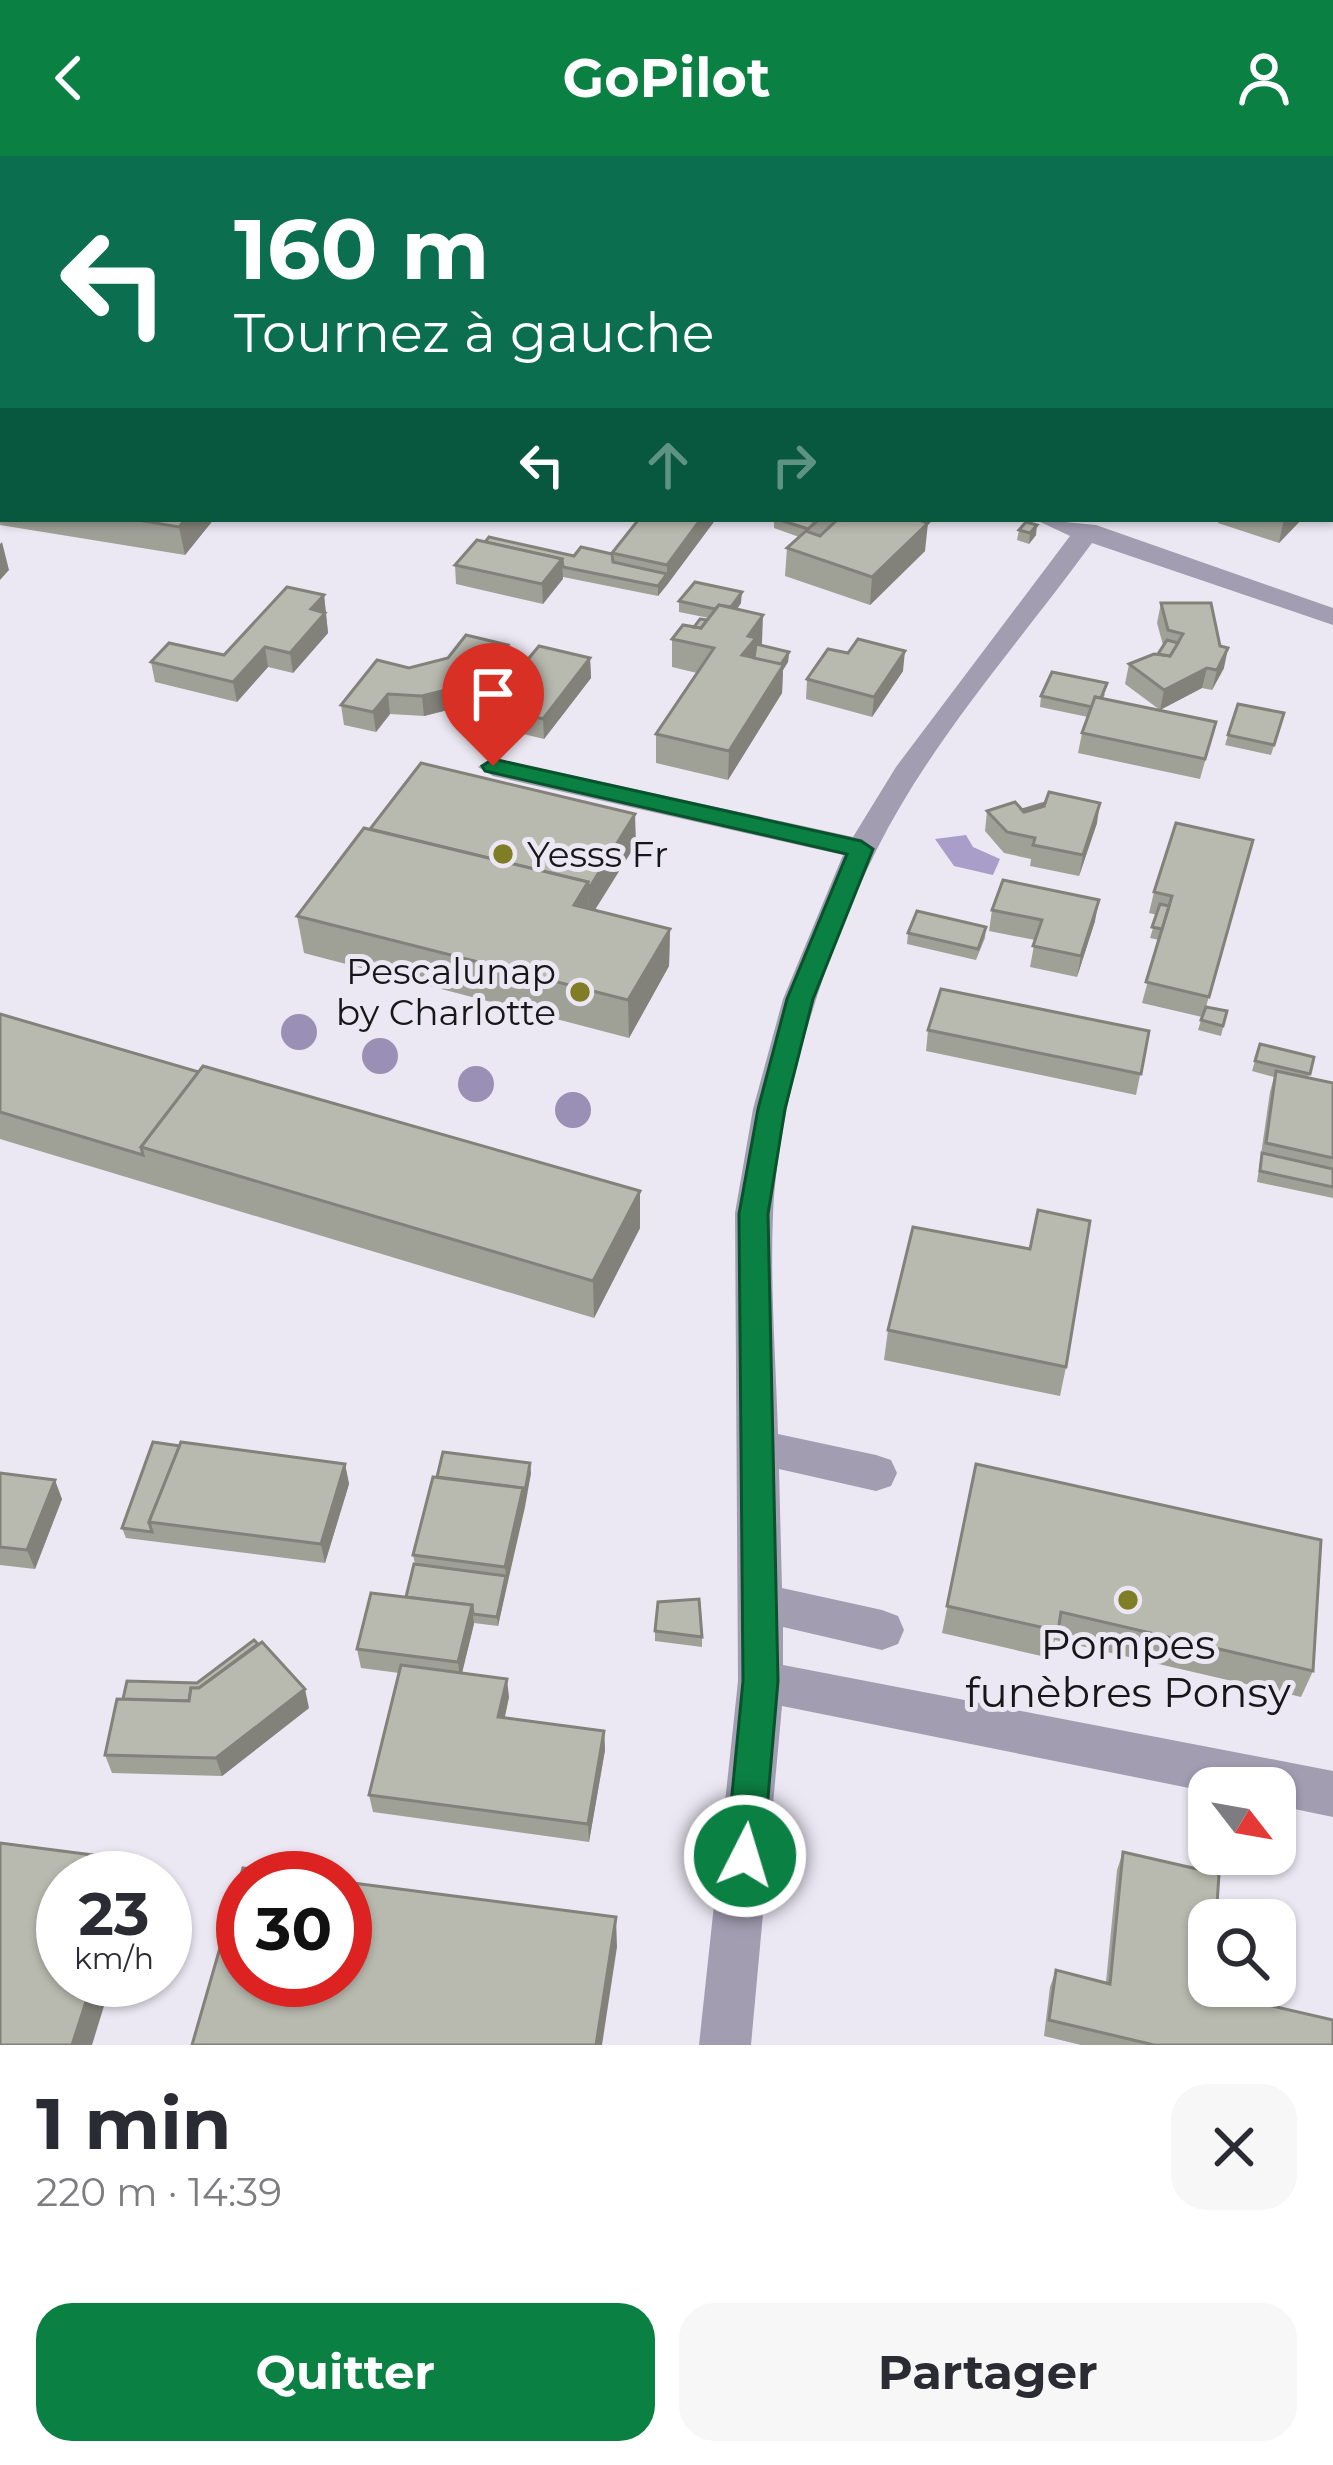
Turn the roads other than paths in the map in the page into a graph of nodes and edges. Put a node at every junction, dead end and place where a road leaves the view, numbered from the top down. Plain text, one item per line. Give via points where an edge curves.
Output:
1 (1057, 522) edge
2 (1087, 531) junction
3 (1333, 617) edge
4 (493, 766) dead end
5 (861, 849) junction
6 (755, 1446) junction
7 (876, 1473) dead end
8 (758, 1602) junction
9 (883, 1630) dead end
10 (761, 1681) junction
11 (1333, 1794) edge
12 (725, 2045) edge

1 - 2 street
2 - 3 street
2 - 5 street
4 - 5 street
5 - 6 street via 800,999 772,1109 754,1214
6 - 7 street
6 - 8 street
8 - 9 street
8 - 10 street
10 - 11 street
10 - 12 street

